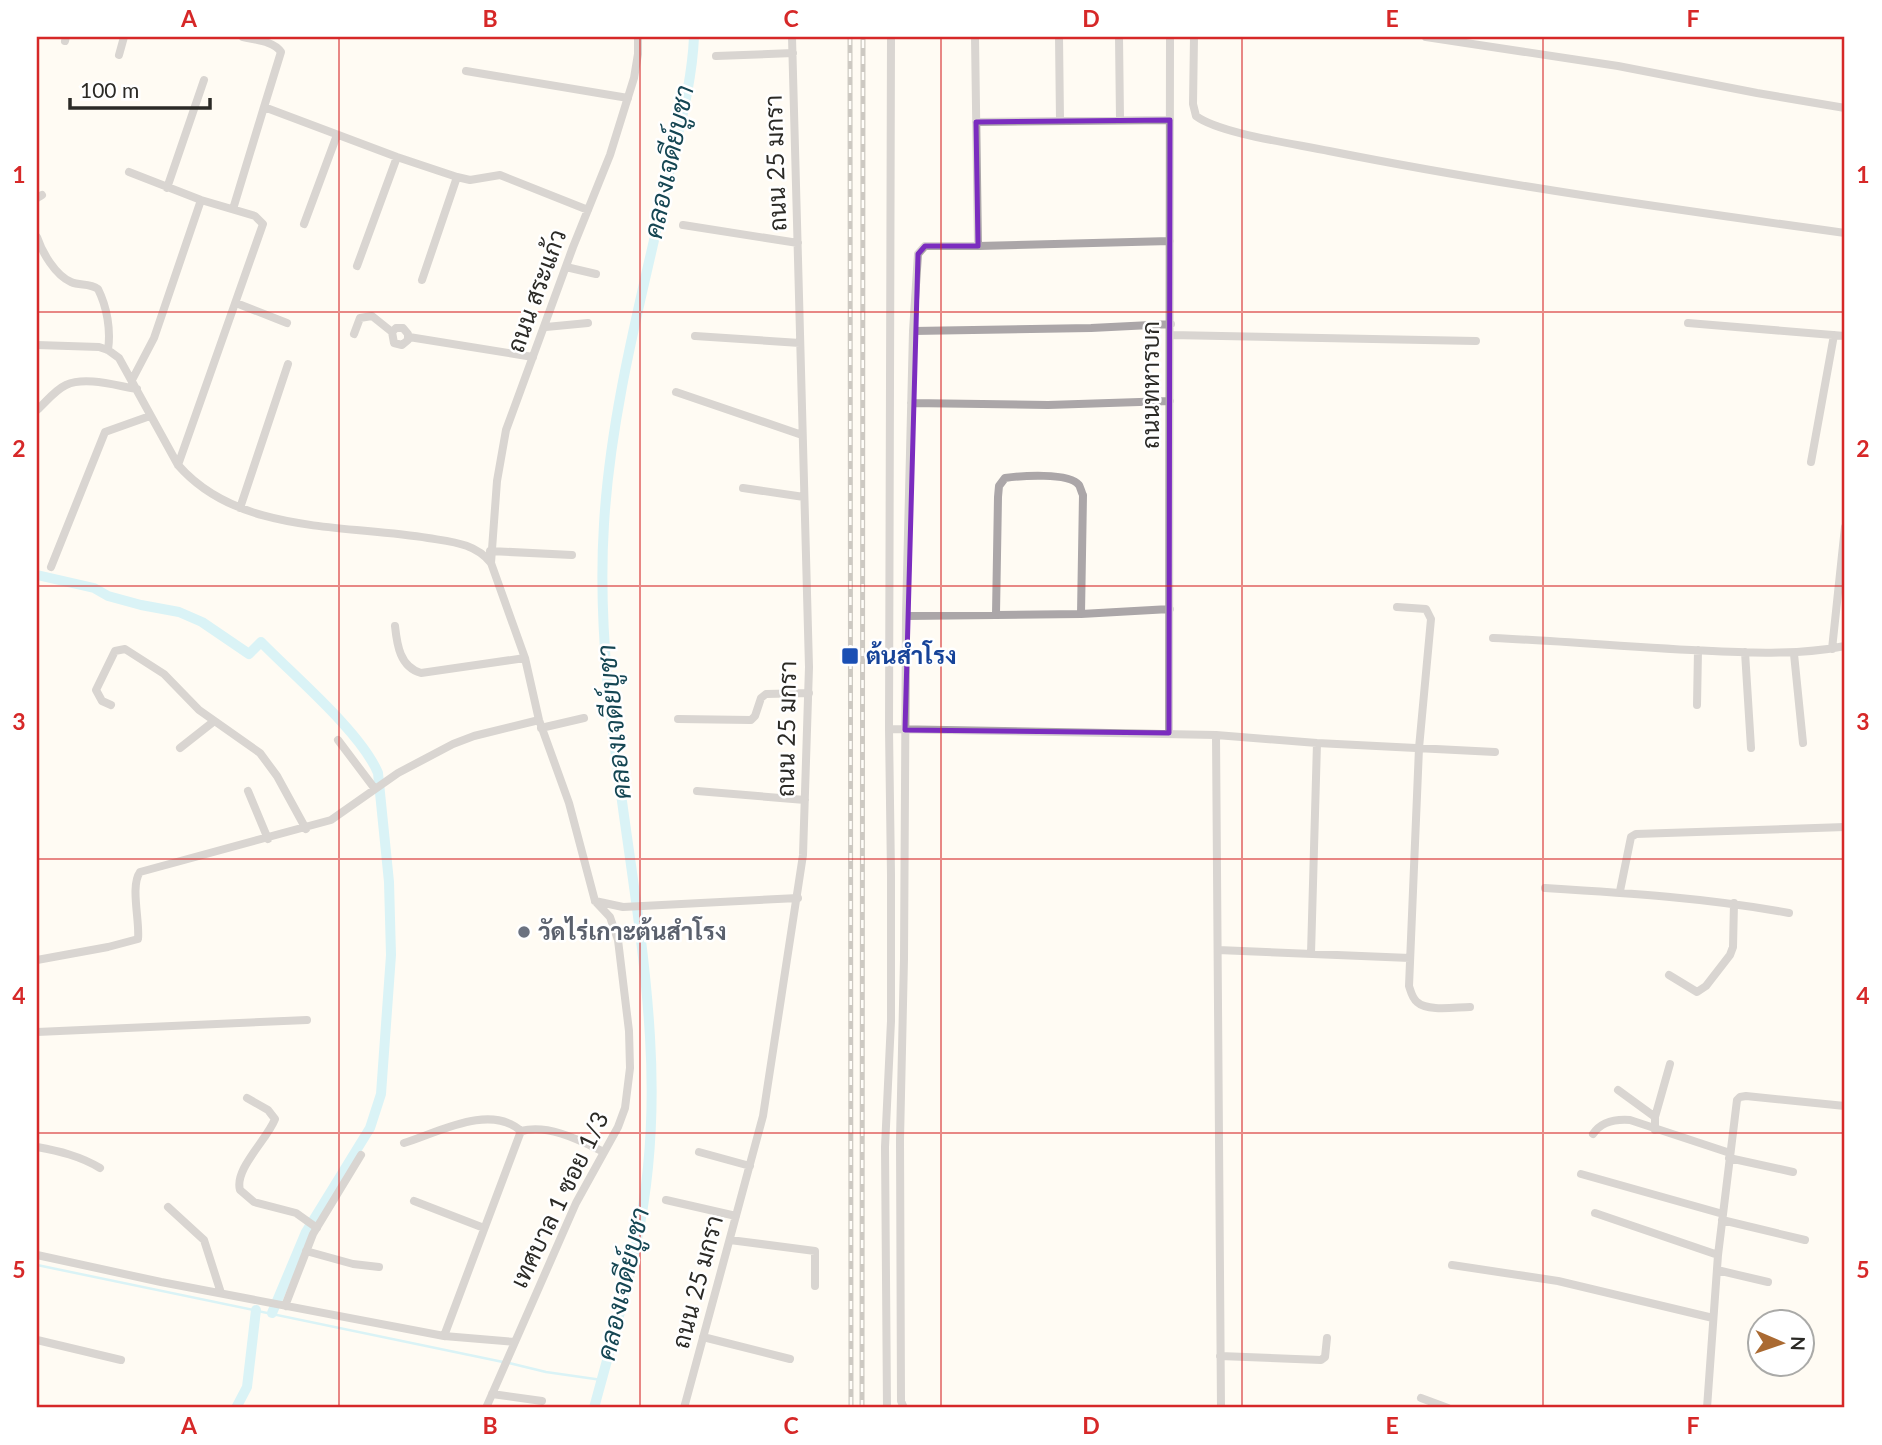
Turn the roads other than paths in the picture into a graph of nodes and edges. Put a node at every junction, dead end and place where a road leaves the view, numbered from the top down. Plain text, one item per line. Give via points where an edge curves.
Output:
1 (124, 37) edge
2 (243, 37) edge
3 (638, 37) edge
4 (792, 37) edge
5 (891, 37) edge
6 (975, 37) edge
7 (1059, 37) edge
8 (1119, 37) edge
9 (1170, 37) edge
10 (1194, 37) edge
11 (1426, 37) edge
12 (793, 53) junction
13 (119, 55) dead end
14 (716, 56) dead end
15 (466, 71) dead end
16 (204, 80) dead end
17 (628, 98) junction
18 (264, 107) junction
19 (1845, 108) edge
20 (1120, 119) junction
21 (1060, 120) junction
22 (1170, 120) junction
23 (976, 122) junction
24 (337, 135) junction
25 (397, 157) junction
26 (129, 172) dead end
27 (457, 177) junction
28 (167, 188) junction
29 (201, 200) junction
30 (233, 209) junction
31 (588, 210) junction
32 (304, 224) dead end
33 (683, 225) dead end
34 (1845, 233) edge
35 (37, 237) edge
36 (1170, 241) junction
37 (798, 243) junction
38 (978, 246) junction
39 (40, 252) edge
40 (358, 266) dead end
41 (566, 267) junction
42 (596, 274) dead end
43 (422, 281) dead end
44 (236, 303) junction
45 (287, 323) dead end
46 (588, 323) dead end
47 (1688, 323) dead end
48 (1171, 324) junction
49 (546, 327) junction
50 (913, 331) junction
51 (354, 334) dead end
52 (1171, 335) junction
53 (1834, 335) junction
54 (695, 336) dead end
55 (1845, 336) edge
56 (1476, 341) dead end
57 (800, 343) junction
58 (37, 345) edge
59 (108, 350) junction
60 (533, 357) junction
61 (288, 364) dead end
62 (132, 380) junction
63 (137, 389) junction
64 (676, 392) dead end
65 (1170, 401) junction
66 (911, 403) junction
67 (37, 410) edge
68 (150, 416) junction
69 (802, 435) junction
70 (1811, 462) dead end
71 (178, 465) junction
72 (743, 488) dead end
73 (804, 497) junction
74 (240, 508) junction
75 (1845, 527) edge
76 (491, 551) junction
77 (572, 555) dead end
78 (491, 563) junction
79 (51, 567) dead end
80 (1397, 607) dead end
81 (1170, 609) junction
82 (996, 614) junction
83 (1081, 614) junction
84 (906, 616) junction
85 (395, 626) dead end
86 (1493, 638) dead end
87 (1845, 646) edge
88 (1832, 649) junction
89 (1698, 650) junction
90 (1745, 652) junction
91 (1794, 654) junction
92 (525, 658) junction
93 (808, 693) junction
94 (111, 705) dead end
95 (1697, 705) dead end
96 (584, 718) dead end
97 (678, 719) dead end
98 (213, 722) junction
99 (540, 724) junction
100 (889, 729) junction
101 (905, 730) junction
102 (1169, 733) junction
103 (1216, 735) junction
104 (338, 740) dead end
105 (1317, 743) junction
106 (1803, 743) dead end
107 (180, 748) dead end
108 (1419, 748) junction
109 (1751, 748) dead end
110 (1495, 752) dead end
111 (376, 788) junction
112 (248, 791) dead end
113 (697, 791) dead end
114 (805, 800) junction
115 (1845, 827) edge
116 (306, 828) junction
117 (268, 839) junction
118 (1545, 888) dead end
119 (1620, 891) junction
120 (798, 898) junction
121 (595, 901) junction
122 (1734, 903) junction
123 (1789, 913) dead end
124 (1218, 950) junction
125 (1311, 954) junction
126 (1410, 958) junction
127 (37, 960) edge
128 (1669, 975) dead end
129 (1470, 1007) dead end
130 (307, 1020) dead end
131 (37, 1032) edge
132 (1671, 1064) dead end
133 (1618, 1090) dead end
134 (247, 1098) dead end
135 (1845, 1106) edge
136 (1656, 1117) junction
137 (1655, 1130) junction
138 (521, 1131) junction
139 (1593, 1134) dead end
140 (404, 1143) dead end
141 (37, 1147) edge
142 (604, 1152) junction
143 (699, 1152) dead end
144 (361, 1156) dead end
145 (1729, 1156) junction
146 (750, 1166) junction
147 (100, 1168) dead end
148 (1793, 1172) dead end
149 (1581, 1174) dead end
150 (666, 1200) dead end
151 (414, 1201) dead end
152 (168, 1207) dead end
153 (1595, 1213) dead end
154 (736, 1216) junction
155 (1722, 1217) junction
156 (313, 1225) junction
157 (484, 1228) junction
158 (730, 1240) junction
159 (1805, 1240) dead end
160 (306, 1251) junction
161 (37, 1255) edge
162 (1718, 1255) junction
163 (1452, 1265) dead end
164 (379, 1267) dead end
165 (1717, 1270) junction
166 (1768, 1282) dead end
167 (815, 1286) dead end
168 (221, 1293) junction
169 (279, 1305) junction
170 (1713, 1318) junction
171 (444, 1336) junction
172 (703, 1337) junction
173 (1327, 1338) dead end
174 (37, 1340) edge
175 (513, 1346) junction
176 (1220, 1356) junction
177 (790, 1359) dead end
178 (121, 1360) dead end
179 (492, 1394) junction
180 (1421, 1398) dead end
181 (542, 1401) dead end
182 (486, 1408) edge
183 (684, 1408) edge
184 (887, 1408) edge
185 (904, 1408) edge
186 (1221, 1408) edge
187 (1448, 1408) edge
188 (1707, 1408) edge

1 - 13 street
2 - 18 street via 278,46 281,52
3 - 17 street, ถนน สระแก้ว
4 - 12 street, ถนน 25 มกรา
5 - 100 street
6 - 23 street
7 - 21 street
8 - 20 street
9 - 22 street, ถนนทหารบก
10 - 34 street via 1193,104 1196,116 1205,123 1453,175
11 - 19 street
12 - 14 street
12 - 37 street, ถนน 25 มกรา
15 - 17 street
16 - 28 street
17 - 31 street, ถนน สระแก้ว
18 - 24 street
18 - 30 street
20 - 21 street
20 - 22 street
21 - 23 street
22 - 36 street, ถนนทหารบก
23 - 38 street
24 - 25 street
24 - 32 street
25 - 27 street
25 - 40 street
26 - 28 street
27 - 31 street via 470,180 500,175
27 - 43 street
28 - 29 street
29 - 30 street
29 - 62 street via 154,338
30 - 44 street via 255,216 262,224
31 - 41 street, ถนน สระแก้ว
33 - 37 street
35 - 39 street
36 - 38 street
36 - 48 street, ถนนทหารบก
37 - 57 street, ถนน 25 มกรา
38 - 50 street via 921,248
39 - 59 street via 68,281 98,289 108,322
41 - 42 street
41 - 49 street, ถนน สระแก้ว
44 - 45 street
44 - 71 street
46 - 49 street
47 - 53 street
48 - 50 street
48 - 52 street, ถนนทหารบก
49 - 60 street, ถนน สระแก้ว
50 - 66 street
51 - 60 street via 360,318 369,316 392,332 403,328 409,337
52 - 56 street
52 - 65 street, ถนนทหารบก
53 - 55 street
53 - 70 street
54 - 57 street
57 - 69 street, ถนน 25 มกรา
58 - 59 street
59 - 62 street
60 - 76 street, ถนน สระแก้ว via 501,448
61 - 74 street
62 - 63 street
63 - 67 street via 72,383
63 - 68 street
64 - 69 street
65 - 66 street
65 - 81 street, ถนนทหารบก
66 - 84 street
68 - 71 street
68 - 79 street via 105,432
69 - 73 street, ถนน 25 มกรา
71 - 74 street via 191,480
72 - 73 street
73 - 93 street, ถนน 25 มกรา
74 - 78 street via 304,524 462,544 484,554
75 - 88 street
76 - 77 street
76 - 78 street, ถนน สระแก้ว
78 - 92 street, ถนน สระแก้ว
80 - 108 street via 1426,609 1431,619
81 - 83 street
81 - 102 street, ถนนทหารบก
82 - 83 street
82 - 83 street via 999,486 1005,478 1026,477 1060,477 1079,485 1083,495
82 - 84 street
84 - 101 street
85 - 92 street via 407,666 421,673
86 - 89 street
87 - 88 street
88 - 91 street
89 - 90 street
89 - 95 street
90 - 91 street
90 - 109 street
91 - 106 street
92 - 99 street, ถนน สระแก้ว
93 - 97 street via 766,694 751,720
93 - 114 street, ถนน 25 มกรา
94 - 98 street via 102,701 96,690 115,651 125,649 164,674
96 - 99 street
98 - 107 street
98 - 116 street via 269,762
99 - 111 street via 453,744
99 - 121 street, ถนน สระแก้ว via 569,803
100 - 101 street
100 - 184 street
101 - 102 street
101 - 185 street via 900,1140
102 - 103 street
103 - 105 street
103 - 124 street
104 - 111 street
105 - 108 street
105 - 125 street
108 - 110 street
108 - 126 street
111 - 116 street via 331,820
112 - 117 street
113 - 114 street
114 - 120 street, ถนน 25 มกรา
115 - 119 street via 1636,834 1631,837
116 - 117 street
117 - 127 street via 140,872 136,887 138,939
118 - 119 street
119 - 122 street
120 - 121 street via 623,907
120 - 146 street, ถนน 25 มกรา via 769,1086
121 - 142 street, เทศบาล 1 ซอย 1/3 via 610,917 618,940 629,1031 625,1108
122 - 123 street
122 - 128 street via 1733,947 1702,991
124 - 125 street
124 - 176 street
125 - 126 street
126 - 129 street via 1409,986 1419,1004
130 - 131 street
132 - 136 street
133 - 136 street
134 - 156 street via 272,1112 275,1119 240,1177 240,1190 254,1202 296,1213
135 - 145 street via 1740,1097
136 - 137 street
137 - 139 street via 1619,1119
137 - 145 street
138 - 140 street via 509,1122 485,1120 452,1125
138 - 142 street via 560,1133
138 - 157 street
141 - 147 street via 71,1154
142 - 175 street, เทศบาล 1 ซอย 1/3 via 576,1203
143 - 146 street
144 - 156 street
145 - 148 street
145 - 155 street
146 - 154 street, ถนน 25 มกรา
149 - 155 street
150 - 154 street
151 - 157 street
152 - 168 street via 204,1240
153 - 162 street
154 - 158 street, ถนน 25 มกรา
155 - 159 street
155 - 162 street
156 - 160 street
157 - 171 street
158 - 167 street via 815,1251
158 - 172 street, ถนน 25 มกรา
160 - 164 street
160 - 169 street
161 - 168 street
162 - 165 street
163 - 170 street via 1558,1281
165 - 166 street
165 - 170 street
168 - 169 street
169 - 171 street
170 - 188 street
171 - 175 street
172 - 177 street
172 - 183 street, ถนน 25 มกรา
173 - 176 street via 1321,1360
174 - 178 street
175 - 179 street, เทศบาล 1 ซอย 1/3
176 - 186 street
179 - 181 street
179 - 182 street, เทศบาล 1 ซอย 1/3
180 - 187 street

